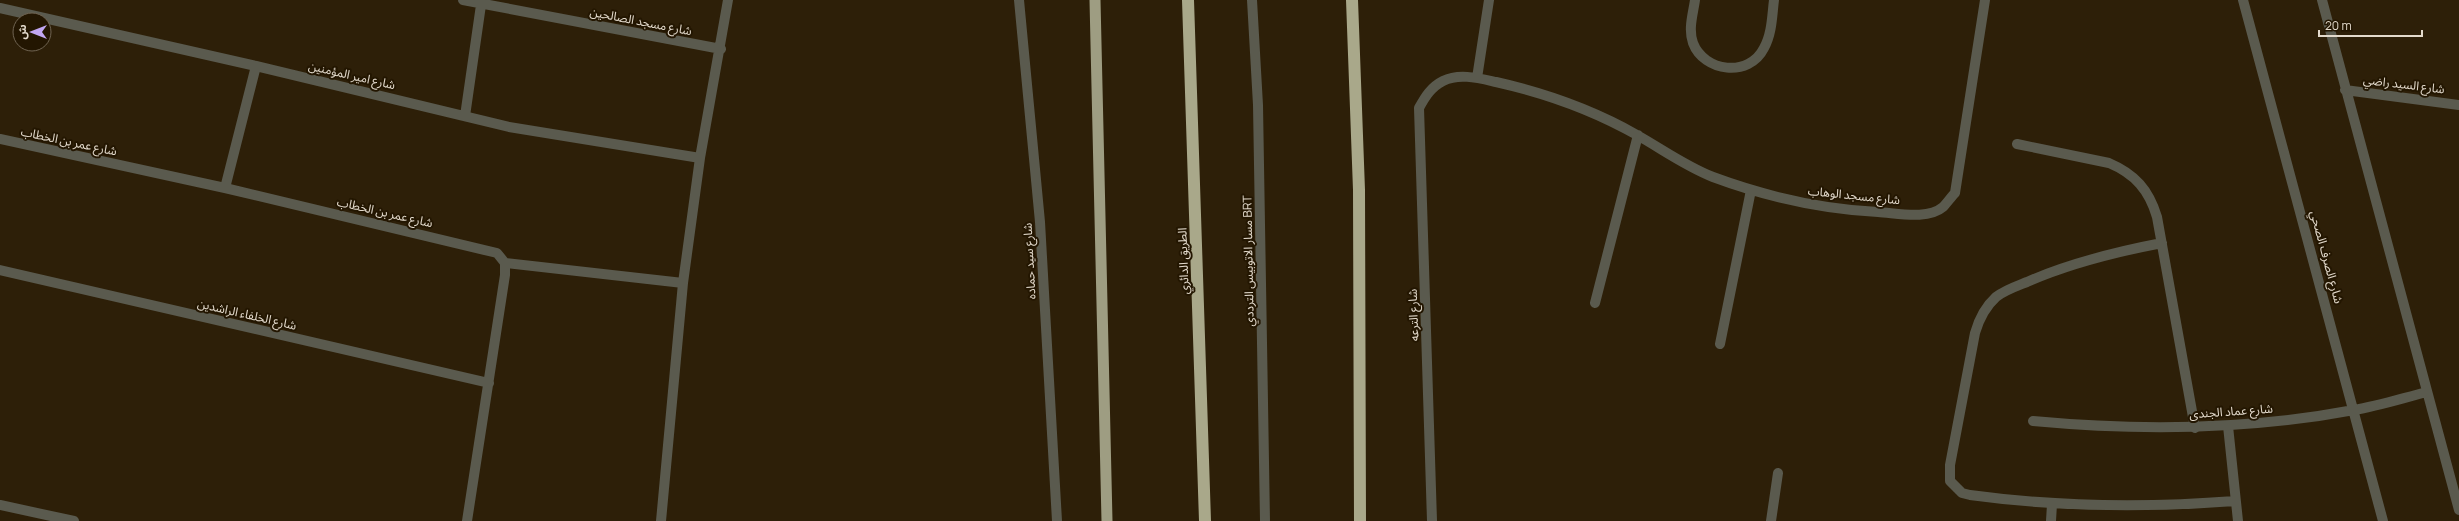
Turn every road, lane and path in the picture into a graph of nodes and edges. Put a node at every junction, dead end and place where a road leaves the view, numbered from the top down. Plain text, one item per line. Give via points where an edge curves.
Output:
1 (463, 0) edge
2 (728, 0) edge
3 (1018, 0) edge
4 (1095, 0) edge
5 (1188, 0) edge
6 (1252, 0) edge
7 (1352, 0) edge
8 (1358, 0) edge
9 (1490, 0) edge
10 (1695, 0) edge
11 (1774, 0) edge
12 (1985, 0) edge
13 (2243, 0) edge
14 (2322, 0) edge
15 (481, 4) junction
16 (0, 8) edge
17 (1354, 29) junction
18 (721, 49) junction
19 (256, 66) junction
20 (1477, 78) junction
21 (2345, 90) junction
22 (2459, 105) edge
23 (1419, 108) joint
24 (465, 116) junction
25 (1638, 135) junction
26 (0, 139) edge
27 (2017, 144) dead end
28 (700, 158) junction
29 (225, 188) junction
30 (1751, 190) junction
31 (2162, 243) junction
32 (505, 263) junction
33 (0, 270) edge
34 (683, 283) junction
35 (1595, 302) dead end
36 (1720, 344) dead end
37 (489, 383) junction
38 (2427, 392) junction
39 (2355, 410) junction
40 (2033, 421) dead end
41 (2228, 426) junction
42 (2195, 428) junction
43 (1778, 474) dead end
44 (2235, 501) junction
45 (2052, 504) junction
46 (0, 505) edge
47 (2459, 510) edge
48 (74, 521) edge
49 (467, 521) edge
50 (661, 521) edge
51 (1057, 521) edge
52 (1107, 521) edge
53 (1205, 521) edge
54 (1265, 521) edge
55 (1360, 521) edge
56 (1432, 521) edge
57 (1771, 521) edge
58 (2051, 521) edge
59 (2238, 521) edge
60 (2383, 521) edge

1 - 15 street, شارع مسجد الصالحين
2 - 18 street
3 - 51 street, شارع سيد حماده via 1040,222
4 - 52 highway
5 - 53 highway, الطريق الدائري
6 - 54 street, مسار الاتوبيس الترددي BRT via 1258,105
7 - 17 highway
8 - 17 highway
9 - 20 street
10 - 11 street via 1690,31 1693,43 1709,62 1720,67 1732,68 1744,66 1764,50
12 - 30 street, شارع مسجد الوهاب via 1958,180 1955,193 1942,208 1925,214 1848,210 1799,203
13 - 39 street, شارع الصرف الصحي
14 - 21 street
15 - 18 street, شارع مسجد الصالحين
15 - 24 street
16 - 19 street, شارع امير المؤمنين
17 - 55 highway via 1360,281
18 - 28 street
19 - 24 street, شارع امير المؤمنين
19 - 29 street
20 - 23 street, شارع مسجد الوهاب via 1460,76 1442,81 1428,92
20 - 25 street, شارع مسجد الوهاب via 1560,99
21 - 22 street, شارع السيد راضي
21 - 38 street
23 - 56 street, شارع الترعه
24 - 28 street, شارع امير المؤمنين via 509,127
25 - 30 street, شارع مسجد الوهاب via 1673,158 1711,176
25 - 35 street
26 - 29 street, شارع عمر بن الخطاب
27 - 31 street via 2109,163 2123,169 2145,189 2153,203
28 - 34 street
29 - 32 street, شارع عمر بن الخطاب via 486,249 497,253
30 - 36 street
31 - 42 street
31 - 45 street via 2100,256 2047,273 1998,296 1987,306 1979,319 1950,465 1950,481 1958,491 1970,495
32 - 34 street
32 - 37 street
33 - 37 street, شارع الخلفاء الراشدين
34 - 50 street
37 - 49 street
38 - 39 street, شارع عماد الجندى
38 - 47 street
39 - 41 street, شارع عماد الجندى
39 - 60 street, شارع الصرف الصحي
40 - 42 street, شارع عماد الجندى via 2087,426
41 - 42 street, شارع عماد الجندى
41 - 44 street
43 - 57 street
44 - 45 street via 2120,506
44 - 59 street
45 - 58 street
46 - 48 street

